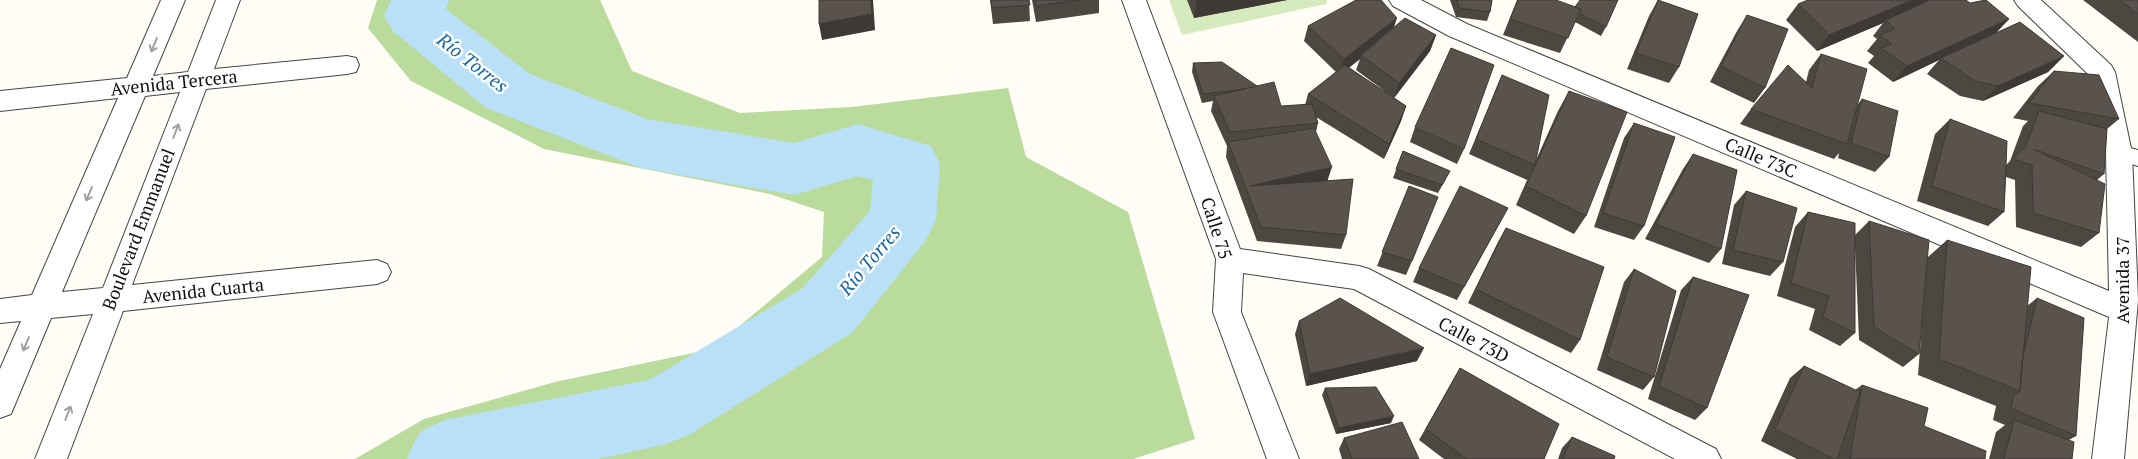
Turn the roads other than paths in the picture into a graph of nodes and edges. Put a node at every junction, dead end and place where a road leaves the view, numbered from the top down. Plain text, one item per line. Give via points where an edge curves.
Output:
1 (173, 0) edge
2 (228, 0) edge
3 (1134, 0) edge
4 (1401, 0) edge
5 (2026, 0) edge
6 (347, 65) dead end
7 (196, 80) junction
8 (136, 86) junction
9 (0, 101) edge
10 (2128, 155) edge
11 (1230, 259) junction
12 (377, 272) dead end
13 (111, 300) junction
14 (41, 307) junction
15 (2124, 310) junction
16 (0, 311) edge
17 (0, 404) edge
18 (51, 459) edge
19 (1283, 459) edge
20 (1705, 459) edge
21 (2108, 459) edge

1 -> 8 street
2 - 7 street, Boulevard Emmanuel
3 - 11 street, Calle 75
4 - 15 street, Calle 73C via 1458,30
5 - 10 street, Avenida 37 via 2102,72
6 - 7 street, Avenida Tercera
7 - 8 street, Avenida Tercera
13 -> 7 street, Boulevard Emmanuel
8 - 9 street, Avenida Tercera
8 -> 14 street
10 - 15 street, Avenida 37
11 - 19 street, Calle 75 via 1227,312
11 - 20 street, Calle 73D via 1359,278
12 - 13 street, Avenida Cuarta
13 - 14 street, Avenida Cuarta
18 -> 13 street, Boulevard Emmanuel
14 - 16 street, Avenida Cuarta
14 -> 17 street
15 - 21 street, Avenida 37

